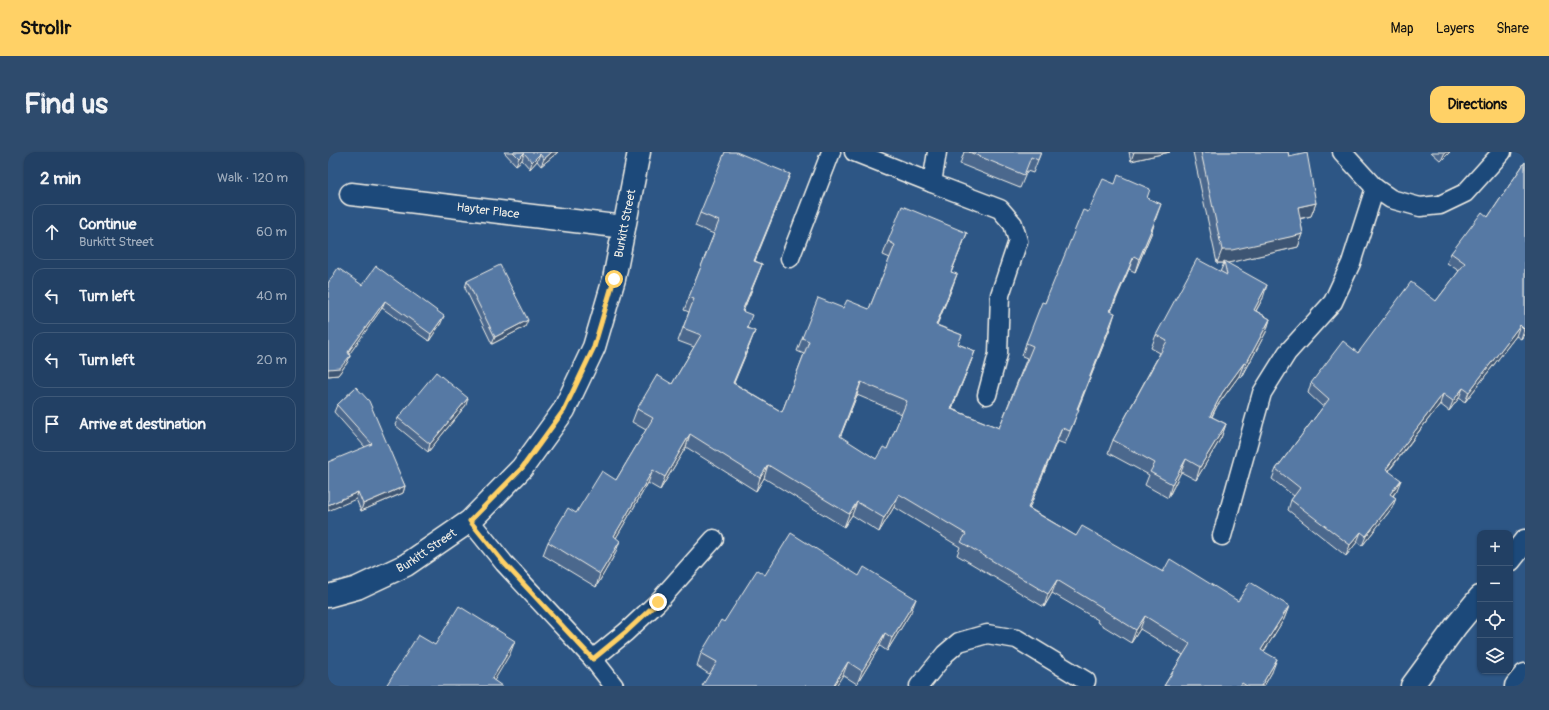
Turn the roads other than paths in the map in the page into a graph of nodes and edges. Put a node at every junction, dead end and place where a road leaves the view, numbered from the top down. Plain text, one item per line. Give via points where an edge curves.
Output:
1 (639, 152) edge
2 (831, 152) edge
3 (854, 152) edge
4 (937, 152) edge
5 (1342, 152) edge
6 (1502, 152) edge
7 (932, 183) junction
8 (1375, 188) junction
9 (351, 194) dead end
10 (624, 227) junction
11 (790, 258) dead end
12 (987, 395) dead end
13 (470, 521) junction
14 (1222, 536) dead end
15 (714, 538) dead end
16 (1525, 542) edge
17 (1513, 556) edge
18 (328, 596) edge
19 (1477, 601) edge
20 (593, 659) junction
21 (1525, 674) edge
22 (1086, 681) dead end
23 (614, 686) edge
24 (919, 686) edge
25 (1412, 686) edge
26 (1516, 686) edge

1 - 10 street, Burkitt Street
2 - 11 lane
3 - 7 lane
4 - 7 lane
5 - 8 lane
6 - 8 lane via 1465,193 1440,205 1420,207 1391,199
7 - 12 lane via 1000,209 1013,224 1018,242 1000,295 998,354
8 - 14 lane via 1350,263 1333,302 1287,353 1262,393
9 - 10 street, Hayter Place
10 - 13 street, Burkitt Street via 614,279 594,347 564,410 522,468
13 - 18 street, Burkitt Street via 406,565 357,588
13 - 20 lane via 504,563
15 - 20 lane via 658,602
16 - 17 street
19 - 25 street
20 - 23 lane
21 - 26 street
22 - 24 lane via 1017,639 987,634 959,642 945,654

